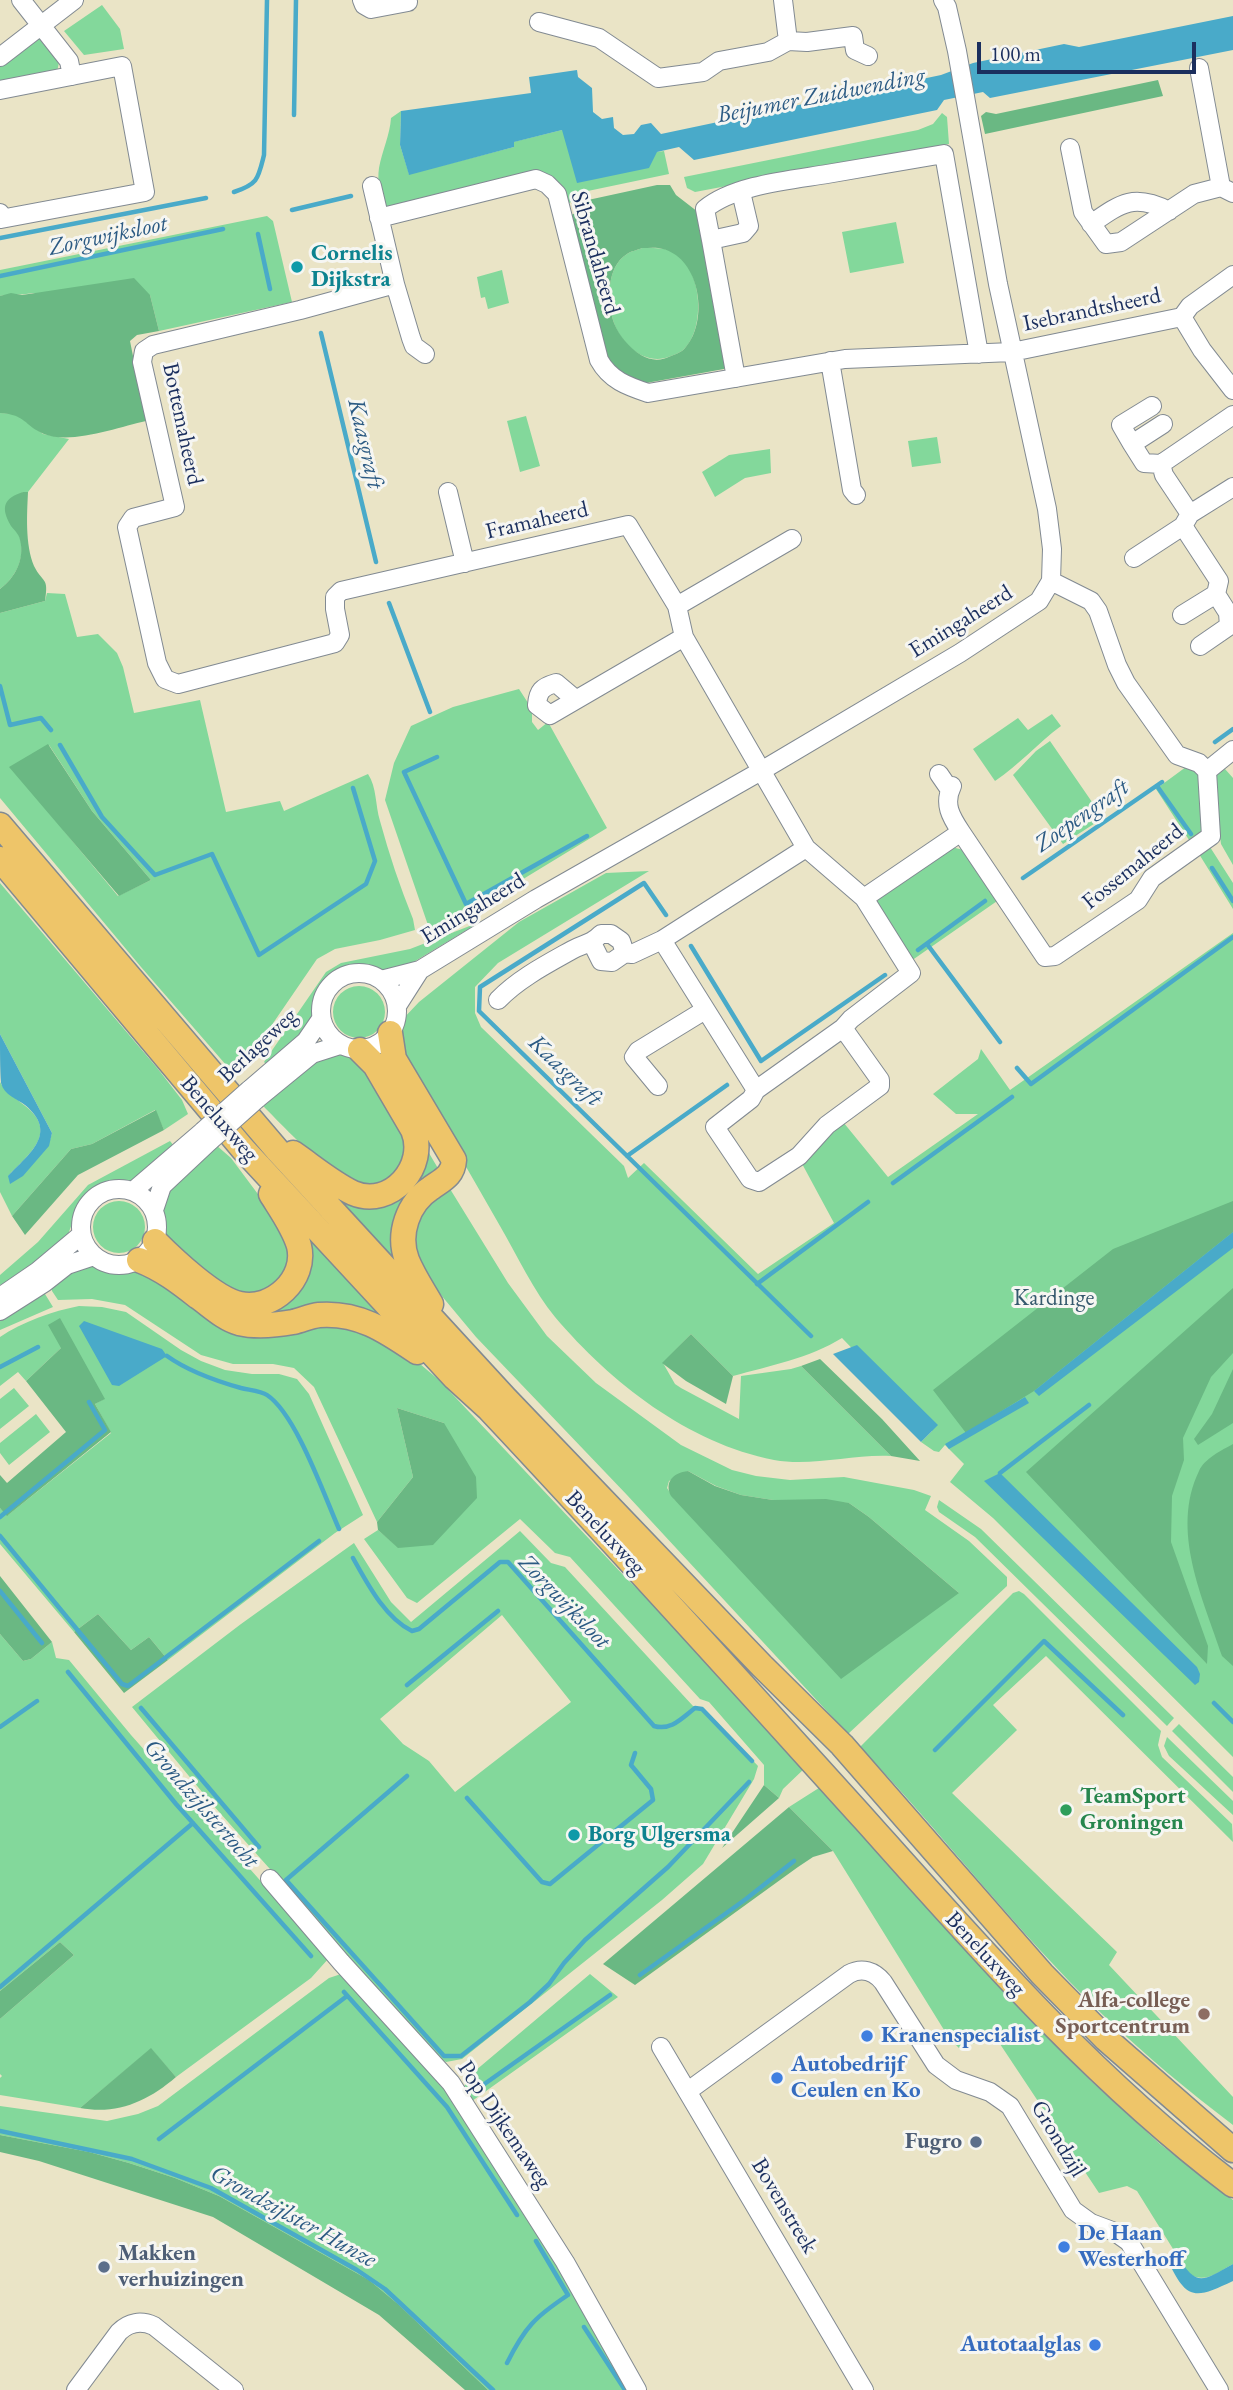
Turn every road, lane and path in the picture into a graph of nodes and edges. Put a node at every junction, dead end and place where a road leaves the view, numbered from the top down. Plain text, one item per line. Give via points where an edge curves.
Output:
1 (21, 0) edge
2 (74, 0) edge
3 (362, 0) edge
4 (407, 0) edge
5 (783, 0) edge
6 (946, 2) edge
7 (539, 22) dead end
8 (41, 26) junction
9 (788, 40) junction
10 (868, 56) dead end
11 (0, 57) edge
12 (1199, 68) dead end
13 (72, 76) junction
14 (0, 90) edge
15 (1070, 148) dead end
16 (372, 186) dead end
17 (1227, 190) edge
18 (741, 192) junction
19 (1169, 211) junction
20 (0, 213) edge
21 (379, 218) junction
22 (1091, 224) junction
23 (711, 240) junction
24 (1233, 275) edge
25 (395, 284) junction
26 (1181, 317) junction
27 (1012, 352) junction
28 (425, 354) dead end
29 (979, 354) junction
30 (830, 361) junction
31 (736, 378) junction
32 (1233, 390) edge
33 (1152, 406) dead end
34 (1233, 415) edge
35 (1163, 424) dead end
36 (1132, 443) junction
37 (1161, 464) junction
38 (1233, 487) edge
39 (448, 492) dead end
40 (856, 495) dead end
41 (1186, 520) junction
42 (792, 539) dead end
43 (1134, 558) dead end
44 (465, 563) junction
45 (1051, 581) junction
46 (1223, 582) edge
47 (366, 585) joint
48 (677, 606) junction
49 (1182, 615) dead end
50 (684, 637) junction
51 (1200, 646) dead end
52 (575, 699) dead end
53 (1233, 750) edge
54 (761, 771) junction
55 (1206, 771) junction
56 (947, 783) dead end
57 (0, 825) edge
58 (961, 832) junction
59 (806, 848) junction
60 (0, 859) edge
61 (864, 898) junction
62 (662, 940) junction
63 (420, 970) junction
64 (381, 980) junction
65 (498, 1000) dead end
66 (397, 1006) junction
67 (705, 1010) junction
68 (321, 1018) junction
69 (843, 1028) junction
70 (390, 1033) junction
71 (350, 1047) junction
72 (658, 1086) dead end
73 (757, 1090) junction
74 (253, 1094) junction
75 (260, 1130) junction
76 (207, 1135) junction
77 (243, 1149) junction
78 (133, 1191) junction
79 (153, 1210) junction
80 (81, 1235) junction
81 (147, 1250) junction
82 (94, 1256) junction
83 (0, 1297) edge
84 (0, 1311) edge
85 (453, 1342) junction
86 (456, 1378) junction
87 (270, 1879) dead end
88 (661, 2047) dead end
89 (688, 2091) junction
90 (1173, 2099) junction
91 (1233, 2137) edge
92 (1233, 2150) edge
93 (1233, 2185) edge
94 (76, 2390) edge
95 (234, 2390) edge
96 (637, 2390) edge
97 (864, 2390) edge
98 (1219, 2390) edge

1 - 8 street
2 - 8 street
3 - 4 street via 371,9
5 - 9 street
6 - 27 street
7 - 9 street via 599,38 658,78 702,72 719,61 768,52
8 - 11 street
8 - 13 street via 69,61
9 - 10 street via 853,36 855,50
12 - 17 street
13 - 14 street
13 - 20 street via 121,66 145,192 1,219
15 - 22 street via 1083,212
16 - 21 street
17 - 19 street via 1194,194
18 - 23 street via 717,199 705,209
18 - 23 street via 748,226 743,233
18 - 29 street via 944,154
19 - 22 street via 1151,201 1121,203
19 - 22 street via 1121,242 1106,244
21 - 25 street
21 - 31 street, Sibrandaheerd via 536,179 557,194 599,360 606,372 624,385 648,393
23 - 31 street
24 - 26 street, Isebrandtsheerd
25 - 28 street via 414,346
25 - 47 street, Bottemaheerd via 153,345 144,351 142,362 175,507 133,518 128,527 157,663 165,679 178,684 335,643 340,635 335,597
26 - 27 street, Isebrandtsheerd
26 - 32 street, Isebrandtsheerd
27 - 29 street, Sibrandaheerd
27 - 45 street via 1047,509
29 - 30 street, Sibrandaheerd
30 - 31 street, Sibrandaheerd
30 - 40 street
33 - 36 street via 1121,425
34 - 37 street
35 - 36 street
36 - 37 street via 1144,463
37 - 41 street
38 - 41 street
39 - 44 street
41 - 43 street
41 - 46 street
42 - 48 street
44 - 47 street, Framaheerd
44 - 48 street, Framaheerd via 628,525
45 - 54 street, Emingaheerd via 1040,601
45 - 55 street via 1091,601 1126,682 1177,755 1199,763
46 - 49 street
46 - 51 street via 1228,626
48 - 50 street, Framaheerd
50 - 52 street
50 - 54 street, Framaheerd
53 - 55 street
54 - 59 street
54 - 63 street, Emingaheerd
55 - 58 street, Fossemaheerd via 1212,836 1152,878 1138,900 1055,956 1045,957
56 - 58 street, Fossemaheerd via 948,811
57 - 75 highway, Beneluxweg
58 - 61 street
59 - 61 street
59 - 62 street
60 - 77 highway, Beneluxweg
61 - 69 street via 911,973
62 - 65 street via 632,954 625,953 621,941 611,934 601,934 508,989
62 - 67 street
63 - 64 street, Emingaheerd
63 - 66 street, Emingaheerd
64 - 66 street
64 - 68 street via 361,973 339,979 324,996
66 - 70 street via 396,1024
67 - 72 street via 638,1051 627,1052
67 - 73 street
68 - 71 street via 327,1033
68 - 74 street, Berlageweg via 306,1041
69 - 73 street
69 - 73 street via 880,1086 827,1125 799,1156 759,1182 750,1179 715,1127
70 - 71 street via 375,1046
70 - 85 highway via 394,1059 454,1160 450,1175 415,1203 404,1236 407,1260
71 - 74 street, Berlageweg via 312,1054
71 - 75 highway via 375,1065 418,1141 413,1170 401,1184 387,1192 355,1194
74 - 76 street, Berlageweg, bridge
75 - 85 highway, Beneluxweg
76 - 78 street, Berlageweg
76 - 79 street, Berlageweg via 162,1186
77 - 81 highway via 299,1246 296,1274 287,1289 260,1304 240,1304 222,1297 175,1261
77 - 86 highway, Beneluxweg
78 - 79 street
78 - 80 street via 112,1189 94,1198 82,1215
79 - 81 street via 157,1225
80 - 82 street
80 - 83 street
81 - 82 street via 128,1264 104,1263
81 - 86 highway via 160,1268 232,1320 262,1325 318,1315 368,1321
82 - 84 street via 67,1265
85 - 90 highway, Beneluxweg via 842,1745 1042,1974
86 - 93 highway, Beneluxweg via 677,1610 1062,2036 1155,2122
87 - 96 street, Pop Dijkemaweg via 451,2083 565,2262
88 - 89 street, Bovenstreek
89 - 97 street, Bovenstreek
89 - 98 street, Grondzijl via 849,1974 859,1970 876,1974 936,2065 1010,2106 1073,2210 1129,2242
90 - 91 highway
90 - 92 highway, Beneluxweg
94 - 95 street via 119,2332 143,2322

